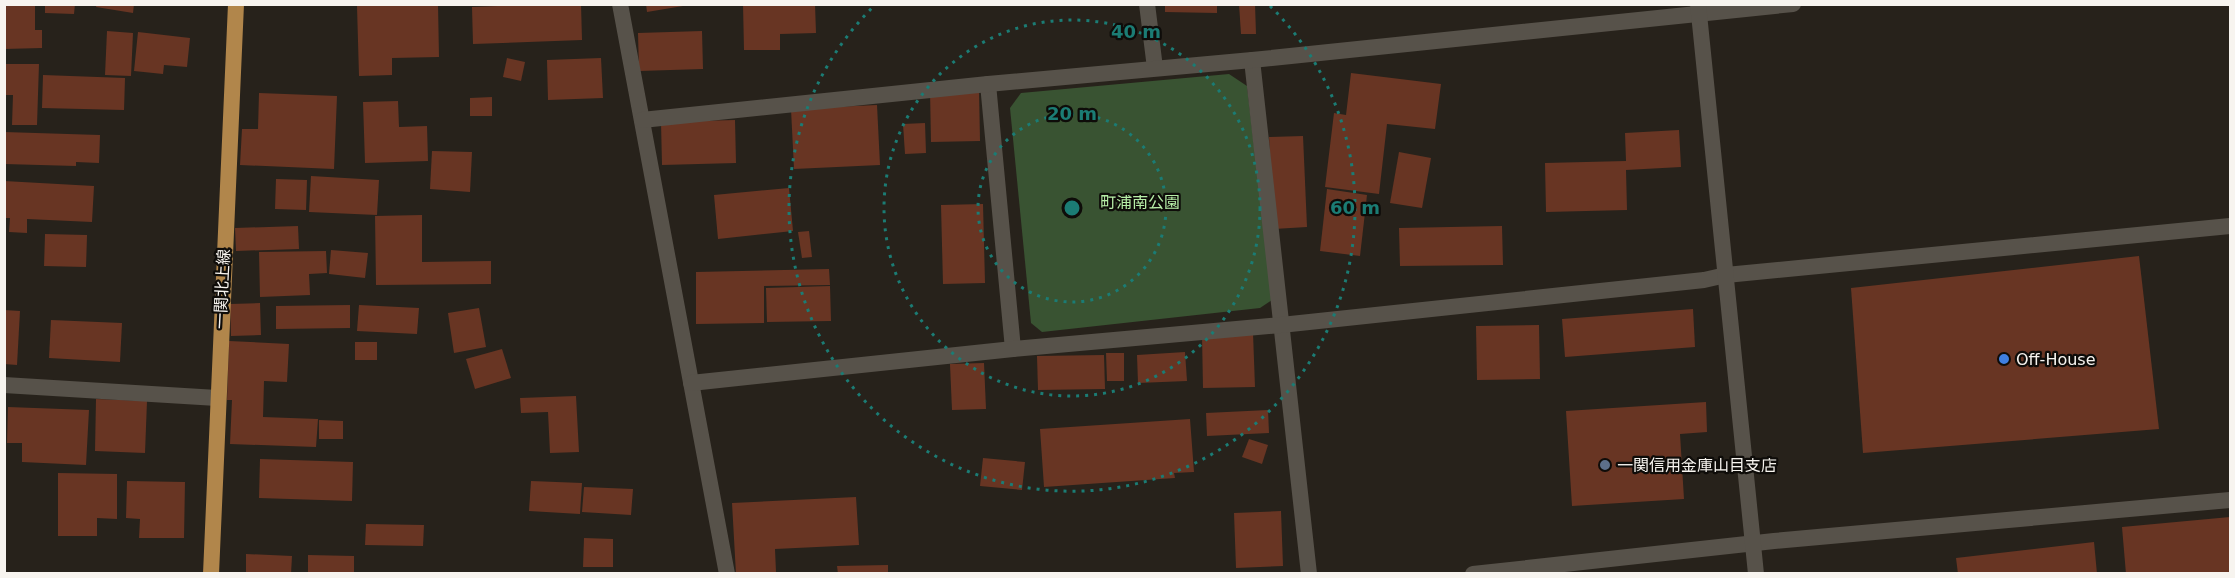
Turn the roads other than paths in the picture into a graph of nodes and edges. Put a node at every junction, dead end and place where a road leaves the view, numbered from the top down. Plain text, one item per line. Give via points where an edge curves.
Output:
1 (237, 4) edge
2 (620, 4) edge
3 (1147, 4) edge
4 (1793, 4) edge
5 (1698, 9) edge
6 (1252, 60) junction
7 (1155, 68) junction
8 (988, 84) junction
9 (642, 120) junction
10 (2230, 226) edge
11 (1726, 275) junction
12 (1281, 326) junction
13 (1013, 350) junction
14 (691, 383) junction
15 (4, 385) edge
16 (217, 398) junction
17 (2230, 500) edge
18 (1754, 544) junction
19 (211, 573) edge
20 (727, 573) edge
21 (1309, 573) edge
22 (1473, 573) edge
23 (1756, 573) edge

1 - 16 main road, 一関北上線
2 - 9 street
3 - 7 street
4 - 5 street
5 - 6 street
5 - 11 street
6 - 7 street
6 - 12 street
7 - 8 street
8 - 9 street
8 - 13 street
9 - 14 street
10 - 11 street
11 - 12 street
11 - 18 street
12 - 13 street
12 - 21 street
13 - 14 street
14 - 20 street
15 - 16 street
16 - 19 main road, 一関北上線
17 - 18 street
18 - 22 street
18 - 23 street

